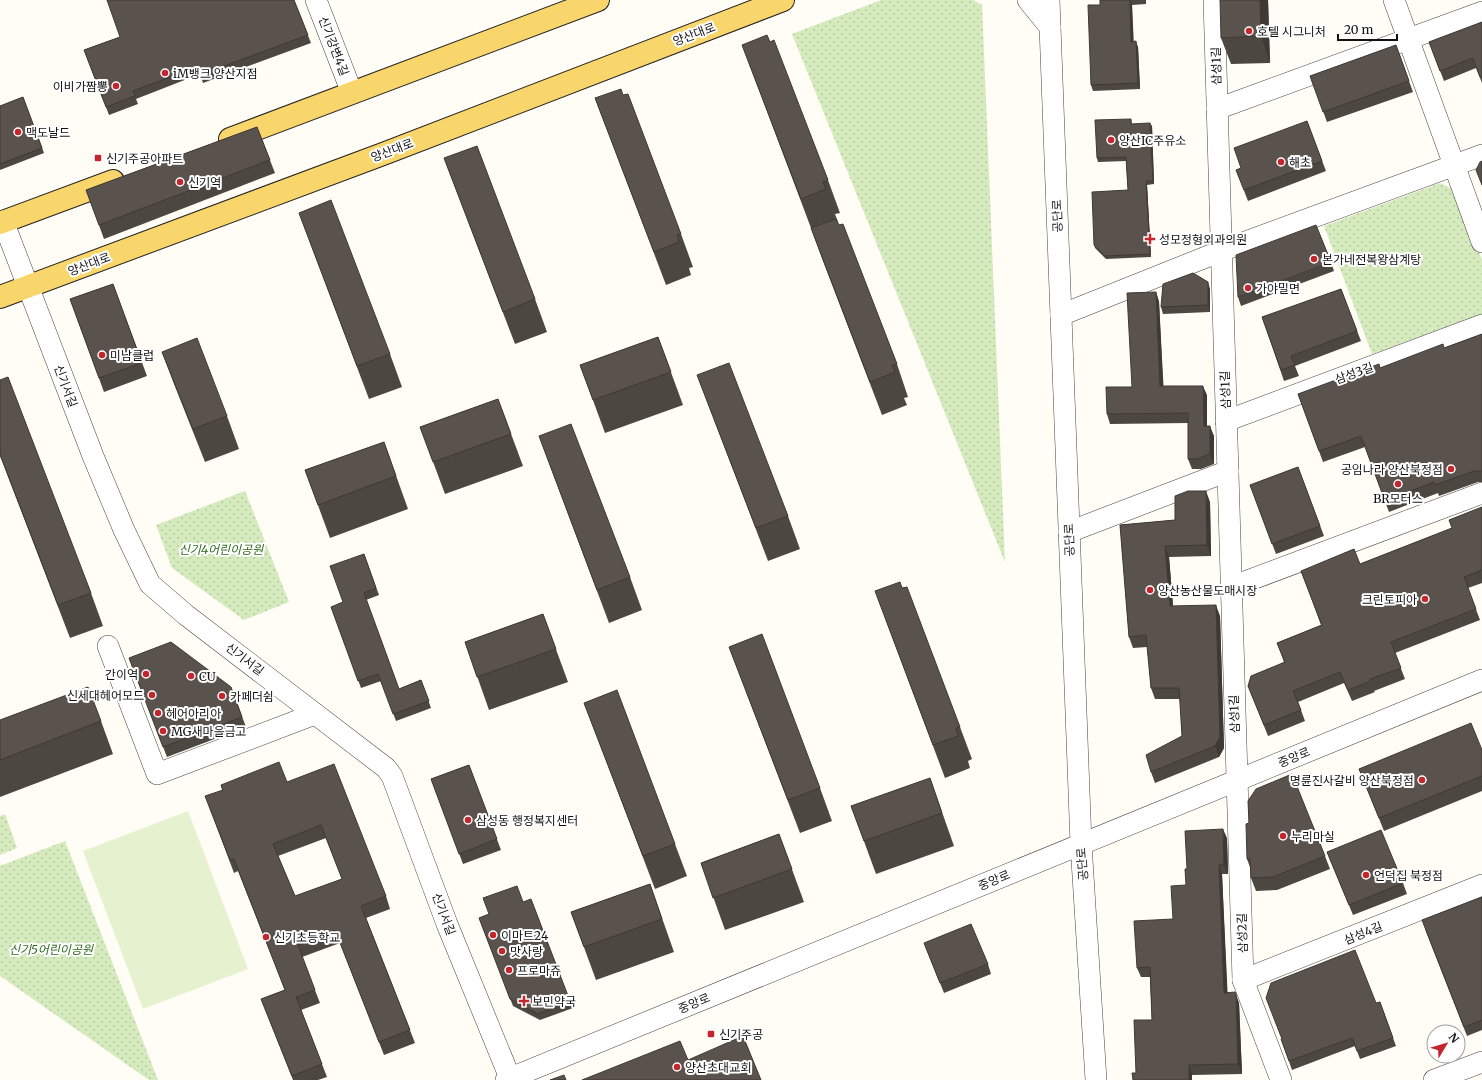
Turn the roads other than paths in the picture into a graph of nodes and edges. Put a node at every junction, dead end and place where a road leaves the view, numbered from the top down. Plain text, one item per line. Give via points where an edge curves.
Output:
1 (316, 0) edge
2 (598, 0) edge
3 (783, 0) edge
4 (1028, 0) edge
5 (1049, 0) edge
6 (1214, 0) edge
7 (1394, 0) edge
8 (1482, 12) edge
9 (1050, 28) junction
10 (1409, 40) junction
11 (352, 93) junction
12 (1217, 109) junction
13 (214, 144) edge
14 (1482, 154) edge
15 (1454, 165) junction
16 (133, 174) edge
17 (1, 222) edge
18 (1482, 242) edge
19 (1221, 251) junction
20 (28, 287) junction
21 (0, 297) edge
22 (1061, 315) junction
23 (1482, 325) edge
24 (1226, 421) junction
25 (1228, 471) junction
26 (1482, 493) edge
27 (1068, 532) junction
28 (1231, 587) junction
29 (108, 646) dead end
30 (1482, 680) edge
31 (315, 714) junction
32 (1236, 780) junction
33 (1081, 844) junction
34 (1482, 885) edge
35 (1243, 980) junction
36 (1482, 1062) edge
37 (508, 1079) edge
38 (1096, 1080) edge
39 (1281, 1080) edge
40 (1434, 1080) edge

1 - 11 street, 신기강변4길
2 - 11 main road
3 - 20 main road, 양산대로
4 - 9 street
5 - 9 street, 공단로
6 - 12 street, 삼성1길
7 - 10 street
8 - 10 street
9 - 22 street, 공단로
10 - 12 street
10 - 15 street
11 - 13 main road
12 - 19 street, 삼성1길
14 - 15 street
15 - 18 street
15 - 19 street
16 - 17 main road
17 - 20 street, 신기서길
19 - 22 street
19 - 24 street, 삼성1길
20 - 21 main road, 양산대로
20 - 31 street, 신기서길 via 93,456 150,584 186,616
22 - 27 street, 공단로
23 - 24 street, 삼성3길
24 - 25 street, 삼성1길
25 - 27 street
25 - 28 street, 삼성1길
26 - 28 street
27 - 33 street, 공단로
28 - 32 street, 삼성1길
29 - 31 street via 157,774
30 - 32 street, 중앙로
31 - 37 street, 신기서길 via 386,768 392,776
32 - 33 street, 중앙로
32 - 35 street, 삼성2길
33 - 37 street, 중앙로
33 - 38 street, 공단로
34 - 35 street, 삼성4길
35 - 39 street, 삼성2길
36 - 40 street

